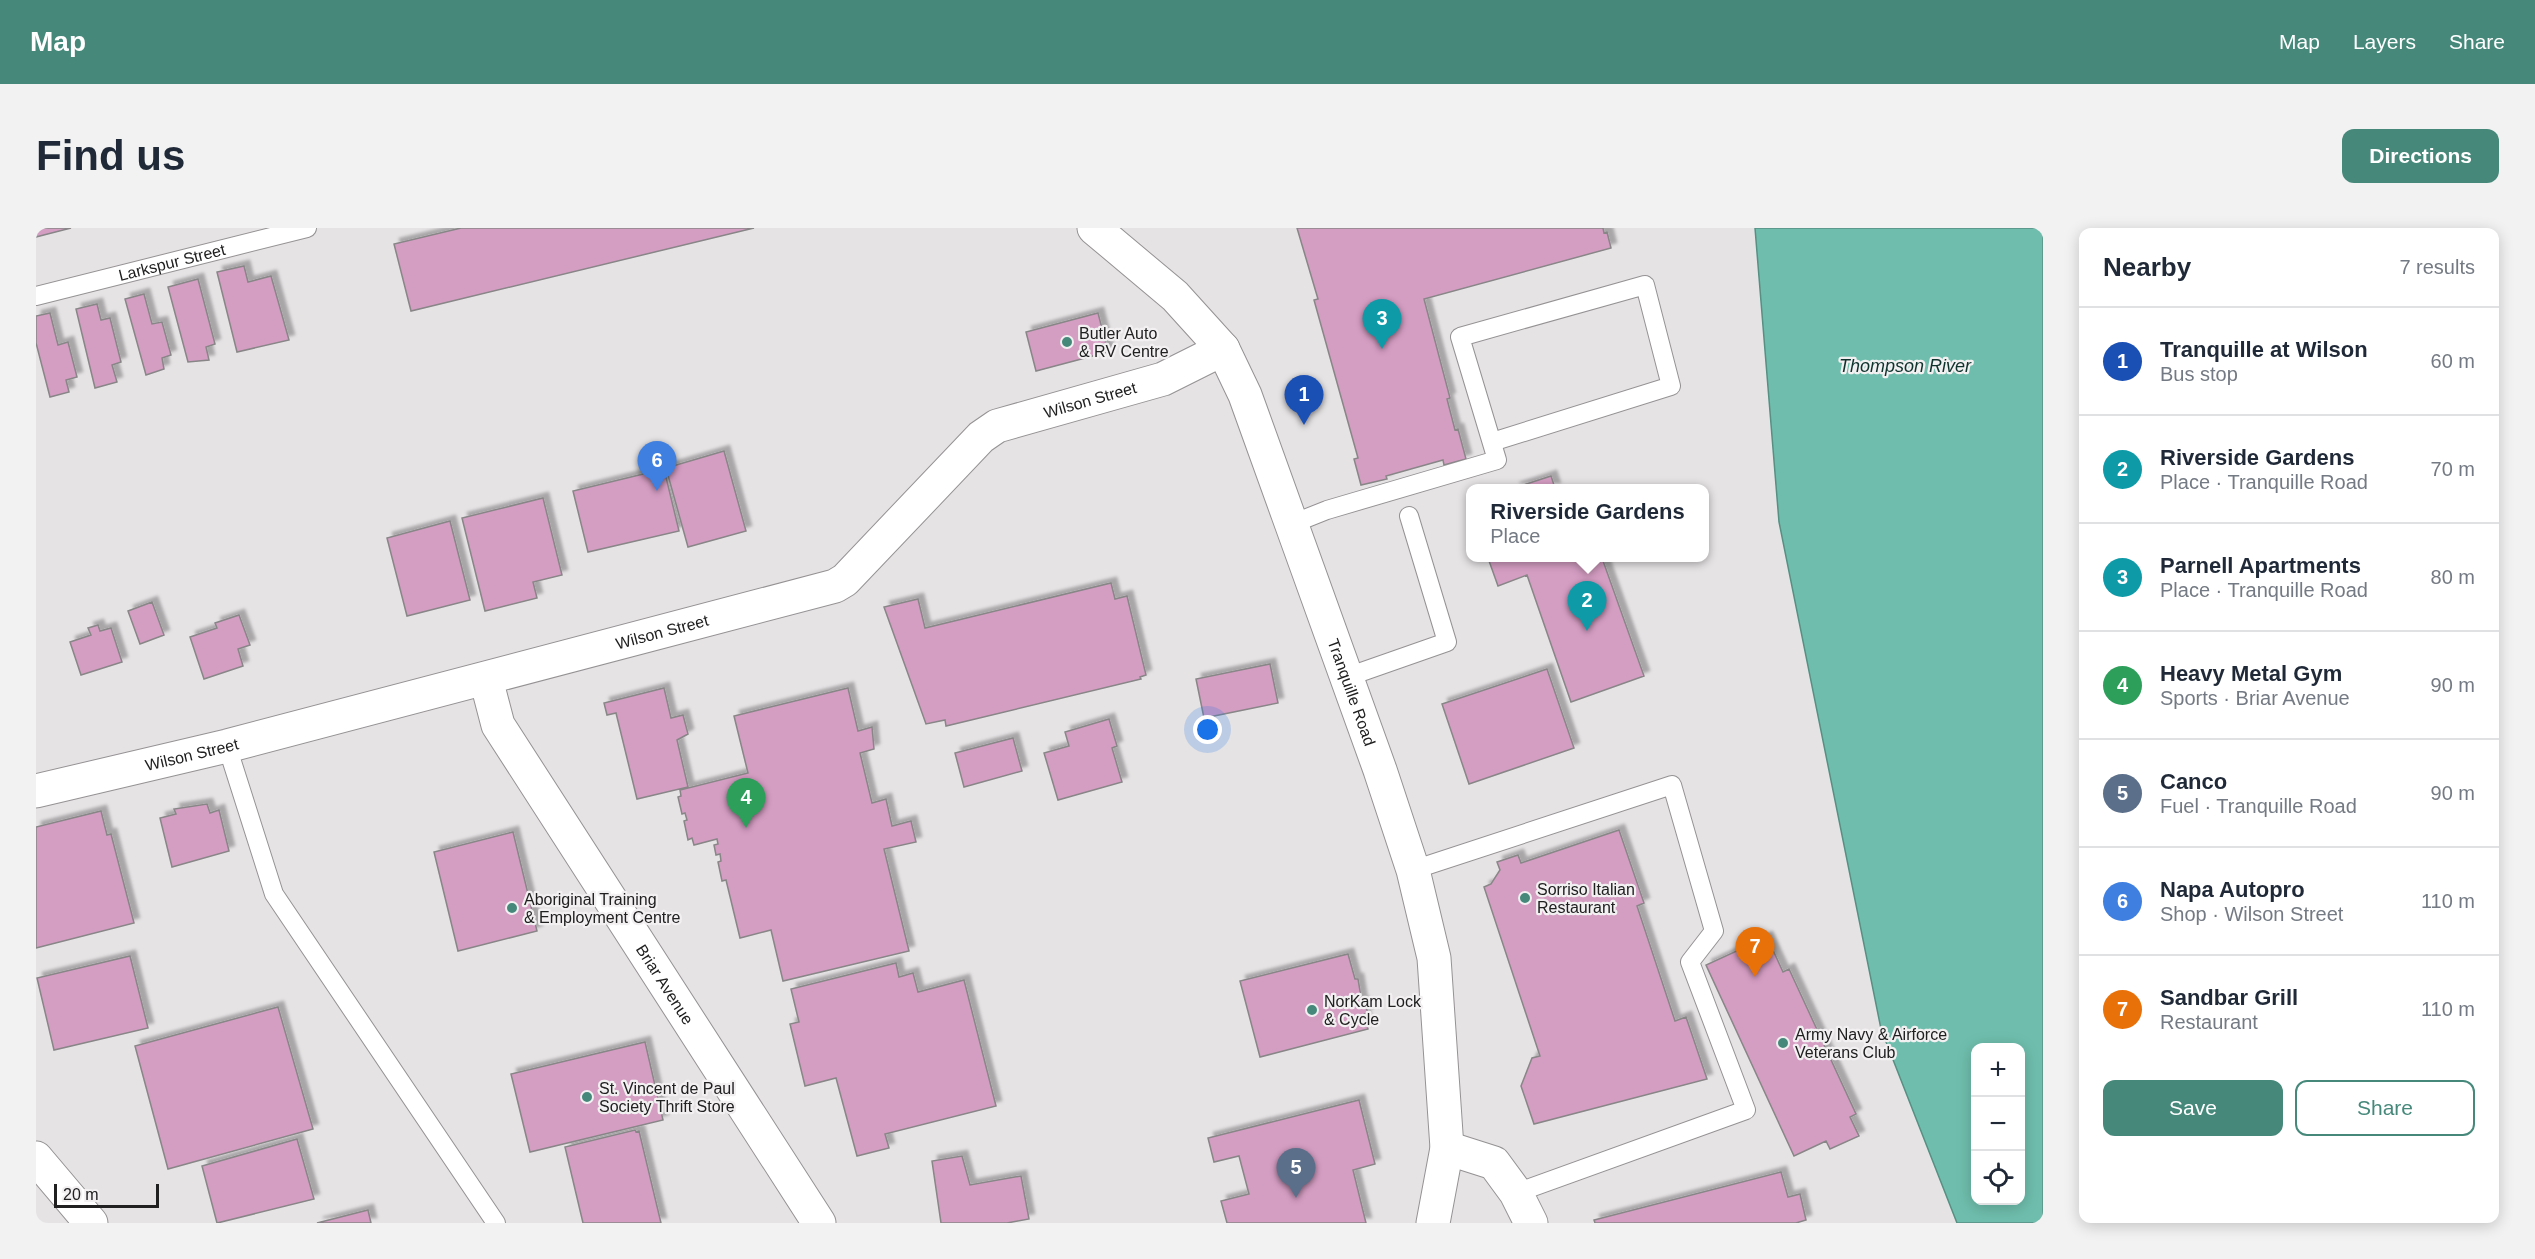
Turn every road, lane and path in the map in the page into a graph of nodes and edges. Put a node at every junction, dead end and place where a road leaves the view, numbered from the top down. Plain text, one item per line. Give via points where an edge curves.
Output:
1 (307, 228) edge
2 (1094, 228) edge
3 (36, 296) edge
4 (1223, 350) junction
5 (1492, 442) junction
6 (1409, 516) dead end
7 (1292, 524) junction
8 (1347, 677) junction
9 (486, 679) junction
10 (226, 746) junction
11 (36, 791) edge
12 (1413, 870) junction
13 (1447, 1148) junction
14 (36, 1158) edge
15 (1516, 1193) junction
16 (91, 1223) edge
17 (496, 1223) edge
18 (819, 1223) edge
19 (1433, 1223) edge
20 (1531, 1223) edge

1 - 3 lane, Larkspur Street
2 - 4 street, Tranquille Road via 1175,296
4 - 7 street, Tranquille Road via 1245,395
4 - 9 street, Wilson Street via 1163,379 996,426 835,586
5 - 5 lane via 1460,336 1646,285 1671,386
5 - 7 lane via 1497,460
6 - 8 lane via 1447,642
7 - 8 street, Tranquille Road
8 - 12 street, Tranquille Road
9 - 10 street, Wilson Street
9 - 18 street, Briar Avenue via 498,725
10 - 11 street, Wilson Street
10 - 17 lane via 274,894
12 - 13 street, Tranquille Road via 1434,958
12 - 15 lane via 1672,785 1714,931 1689,962 1746,1110
13 - 15 street via 1494,1163
13 - 19 street, Tranquille Road
14 - 16 street
15 - 20 street

